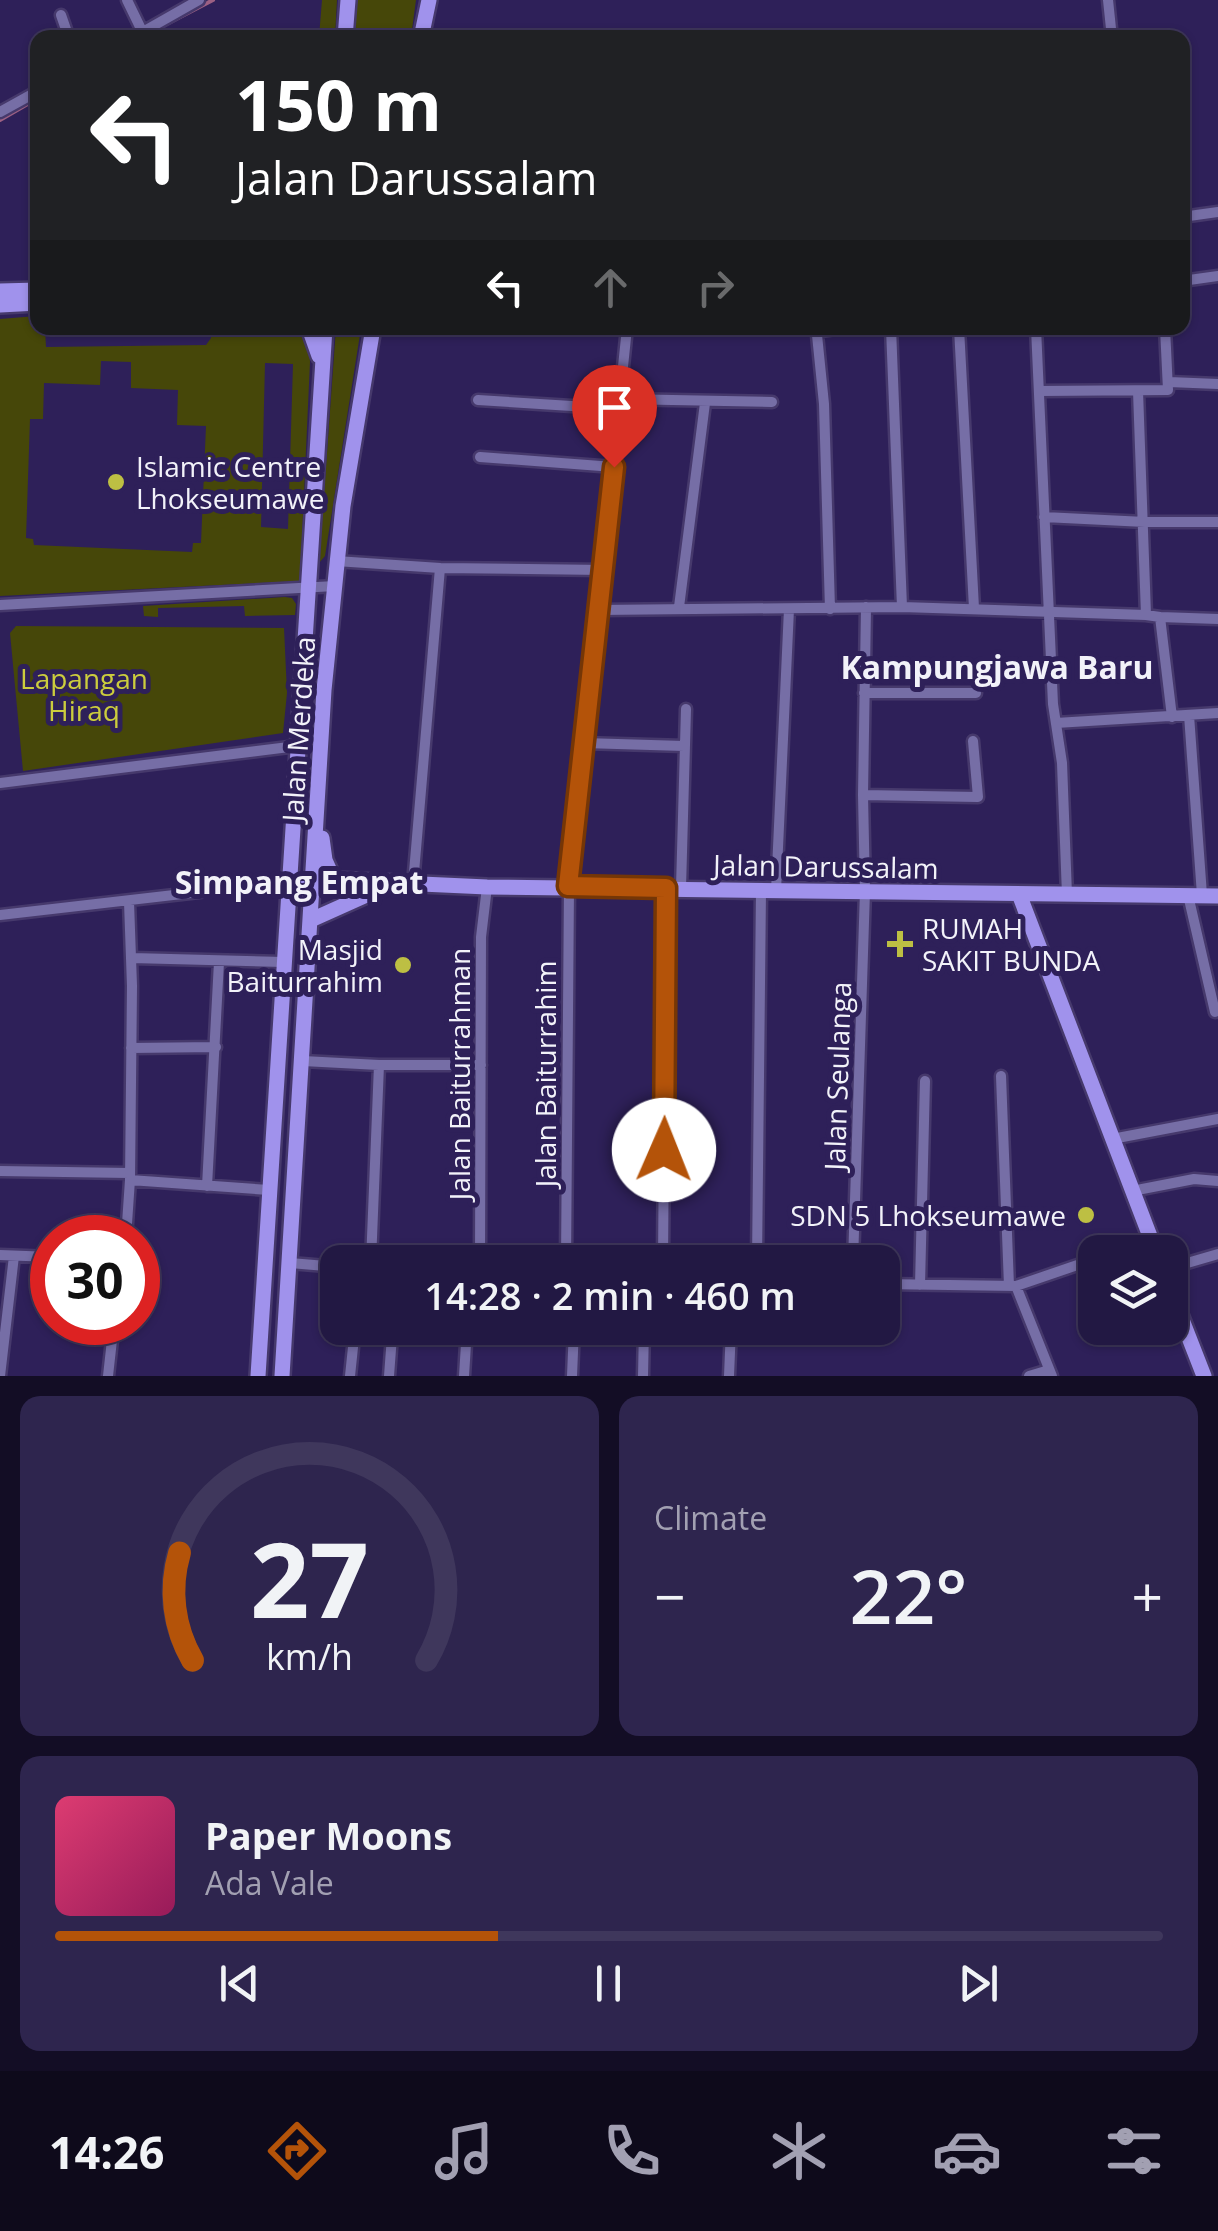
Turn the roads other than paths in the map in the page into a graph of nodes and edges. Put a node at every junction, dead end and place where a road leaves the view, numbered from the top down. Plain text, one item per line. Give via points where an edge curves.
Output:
1 (126, 0) edge
2 (199, 0) edge
3 (348, 0) edge
4 (430, 0) edge
5 (1108, 0) edge
6 (60, 15) dead end
7 (66, 30) edge
8 (136, 30) edge
9 (144, 30) edge
10 (346, 30) edge
11 (424, 30) edge
12 (1111, 30) edge
13 (30, 95) edge
14 (0, 112) edge
15 (1218, 212) edge
16 (1190, 216) edge
17 (1218, 276) edge
18 (1190, 280) edge
19 (30, 290) edge
20 (0, 291) edge
21 (30, 303) edge
22 (0, 305) edge
23 (311, 335) edge
24 (324, 335) edge
25 (372, 335) edge
26 (626, 335) edge
27 (819, 335) edge
28 (891, 335) edge
29 (959, 335) edge
30 (1036, 335) edge
31 (1166, 335) edge
32 (322, 370) junction
33 (1169, 382) junction
34 (1218, 384) edge
35 (1038, 390) junction
36 (1138, 391) junction
37 (478, 400) dead end
38 (772, 402) dead end
39 (705, 403) junction
40 (619, 404) junction
41 (480, 458) dead end
42 (614, 467) junction
43 (1044, 517) junction
44 (1145, 522) junction
45 (1218, 522) edge
46 (336, 561) junction
47 (440, 568) junction
48 (604, 570) junction
49 (335, 586) junction
50 (308, 588) junction
51 (0, 605) edge
52 (866, 607) junction
53 (902, 607) junction
54 (678, 608) junction
55 (974, 608) junction
56 (830, 609) junction
57 (600, 610) junction
58 (790, 610) junction
59 (1049, 612) junction
60 (1146, 615) junction
61 (1160, 618) junction
62 (1218, 618) edge
63 (864, 692) junction
64 (976, 693) dead end
65 (686, 708) dead end
66 (1218, 713) edge
67 (1188, 715) junction
68 (1172, 717) junction
69 (1056, 724) junction
70 (973, 741) dead end
71 (584, 743) junction
72 (296, 746) junction
73 (684, 746) junction
74 (318, 779) junction
75 (0, 784) edge
76 (863, 795) junction
77 (314, 880) junction
78 (334, 880) junction
79 (288, 882) junction
80 (392, 884) junction
81 (413, 884) junction
82 (568, 886) junction
83 (486, 887) junction
84 (674, 888) junction
85 (768, 890) junction
86 (865, 891) junction
87 (1019, 894) junction
88 (1067, 895) junction
89 (1203, 896) edge
90 (129, 902) junction
91 (0, 915) edge
92 (312, 920) junction
93 (132, 958) junction
94 (219, 962) junction
95 (283, 962) junction
96 (1215, 1012) dead end
97 (216, 1047) junction
98 (131, 1048) junction
99 (302, 1061) junction
100 (482, 1064) junction
101 (379, 1066) junction
102 (1001, 1076) dead end
103 (926, 1082) dead end
104 (1218, 1119) edge
105 (1112, 1138) junction
106 (0, 1171) edge
107 (130, 1176) junction
108 (1218, 1181) edge
109 (207, 1186) junction
110 (269, 1190) junction
111 (1132, 1191) junction
112 (127, 1215) edge
113 (1149, 1235) edge
114 (373, 1245) edge
115 (480, 1245) edge
116 (566, 1245) edge
117 (664, 1245) edge
118 (758, 1245) edge
119 (854, 1245) edge
120 (1218, 1254) edge
121 (0, 1255) edge
122 (14, 1256) junction
123 (30, 1256) edge
124 (290, 1263) junction
125 (1188, 1263) edge
126 (1078, 1264) edge
127 (320, 1266) edge
128 (900, 1284) edge
129 (920, 1285) junction
130 (1012, 1286) junction
131 (1188, 1335) edge
132 (111, 1345) edge
133 (353, 1345) edge
134 (391, 1345) edge
135 (466, 1345) edge
136 (573, 1345) edge
137 (644, 1345) edge
138 (730, 1345) edge
139 (1050, 1373) edge
140 (0, 1376) edge
141 (108, 1376) edge
142 (258, 1376) edge
143 (282, 1376) edge
144 (350, 1376) edge
145 (389, 1376) edge
146 (464, 1376) edge
147 (572, 1376) edge
148 (643, 1376) edge
149 (729, 1376) edge
150 (1028, 1376) edge
151 (1204, 1376) edge

1 - 8 street
2 - 9 street
3 - 10 main road
4 - 11 main road
5 - 12 street
6 - 7 street
13 - 14 street
15 - 16 street
17 - 18 street
19 - 20 main road
21 - 22 main road
23 - 32 main road
24 - 32 main road, Jalan Merdeka
25 - 46 main road, Jalan Merdeka
26 - 40 street, Jalan Baiturrahim
27 - 56 street
28 - 53 street
29 - 55 street
30 - 35 street
31 - 33 street
32 - 50 main road, Jalan Merdeka
33 - 34 street
33 - 36 street via 1165,392
35 - 36 street
35 - 43 street
36 - 44 street
37 - 40 street
38 - 39 street
39 - 40 street
39 - 54 street
40 - 42 street, Jalan Baiturrahim
41 - 42 street
42 - 48 street, Jalan Baiturrahim
43 - 44 street
43 - 59 street
44 - 45 street
44 - 60 street
46 - 47 street
46 - 49 main road, Jalan Merdeka
47 - 48 street
47 - 81 street
48 - 57 street, Jalan Baiturrahim
49 - 50 street
49 - 74 main road, Jalan Merdeka
50 - 51 street
50 - 72 main road, Jalan Merdeka
52 - 53 street
52 - 56 street
52 - 63 street, Jalan Seulanga
53 - 55 street
54 - 57 street
54 - 58 street
55 - 59 street
56 - 58 street
57 - 71 street, Jalan Baiturrahim
58 - 85 street
59 - 60 street
59 - 69 street
60 - 61 street
61 - 62 street
61 - 68 street
63 - 64 street
63 - 76 street, Jalan Seulanga
65 - 73 street
66 - 67 street
67 - 68 street
67 - 89 street
68 - 69 street
69 - 88 street
70 - 76 street via 978,797
71 - 73 street
71 - 82 street, Jalan Baiturrahim
72 - 75 street
72 - 79 main road, Jalan Merdeka
73 - 84 street
74 - 77 main road, Jalan Merdeka
74 - 78 main road via 325,860
76 - 86 street, Jalan Seulanga
77 - 78 main road, Jalan Darussalam
77 - 79 main road, Jalan Darussalam
77 - 92 main road, Jalan Merdeka
78 - 80 main road, Jalan Darussalam
79 - 90 street
79 - 95 main road, Jalan Merdeka
80 - 81 main road, Jalan Darussalam
80 - 92 main road
81 - 83 main road, Jalan Darussalam
82 - 83 main road, Jalan Darussalam
82 - 84 main road, Jalan Darussalam
82 - 116 street, Jalan Baiturrahim
83 - 100 street, Jalan Baiturrahman
84 - 85 main road, Jalan Darussalam
84 - 117 street
85 - 86 main road, Jalan Darussalam
85 - 118 street
86 - 87 main road, Jalan Darussalam
86 - 119 street, Jalan Seulanga
87 - 88 main road, Jalan Darussalam
87 - 105 main road
88 - 89 main road, Jalan Darussalam
89 - 96 street
90 - 91 street
90 - 93 street
92 - 99 main road, Jalan Merdeka
93 - 94 street
93 - 98 street
94 - 95 street
94 - 97 street
95 - 110 main road, Jalan Merdeka
97 - 98 street
97 - 109 street
98 - 107 street
99 - 101 street
99 - 124 main road, Jalan Merdeka
100 - 101 street
100 - 115 street, Jalan Baiturrahman
101 - 114 street
102 - 130 street
103 - 129 street
104 - 105 street
105 - 111 main road
106 - 107 street
107 - 109 street
107 - 112 street
108 - 111 street
109 - 110 street
110 - 142 main road, Jalan Merdeka
111 - 113 main road
120 - 125 street
121 - 122 street
122 - 123 street
122 - 140 street
124 - 127 street
124 - 143 main road, Jalan Merdeka
126 - 130 street
128 - 129 street
129 - 130 street
130 - 139 street
131 - 151 main road
132 - 141 street
133 - 144 street
134 - 145 street
135 - 146 street
136 - 147 street
137 - 148 street
138 - 149 street
139 - 150 street

